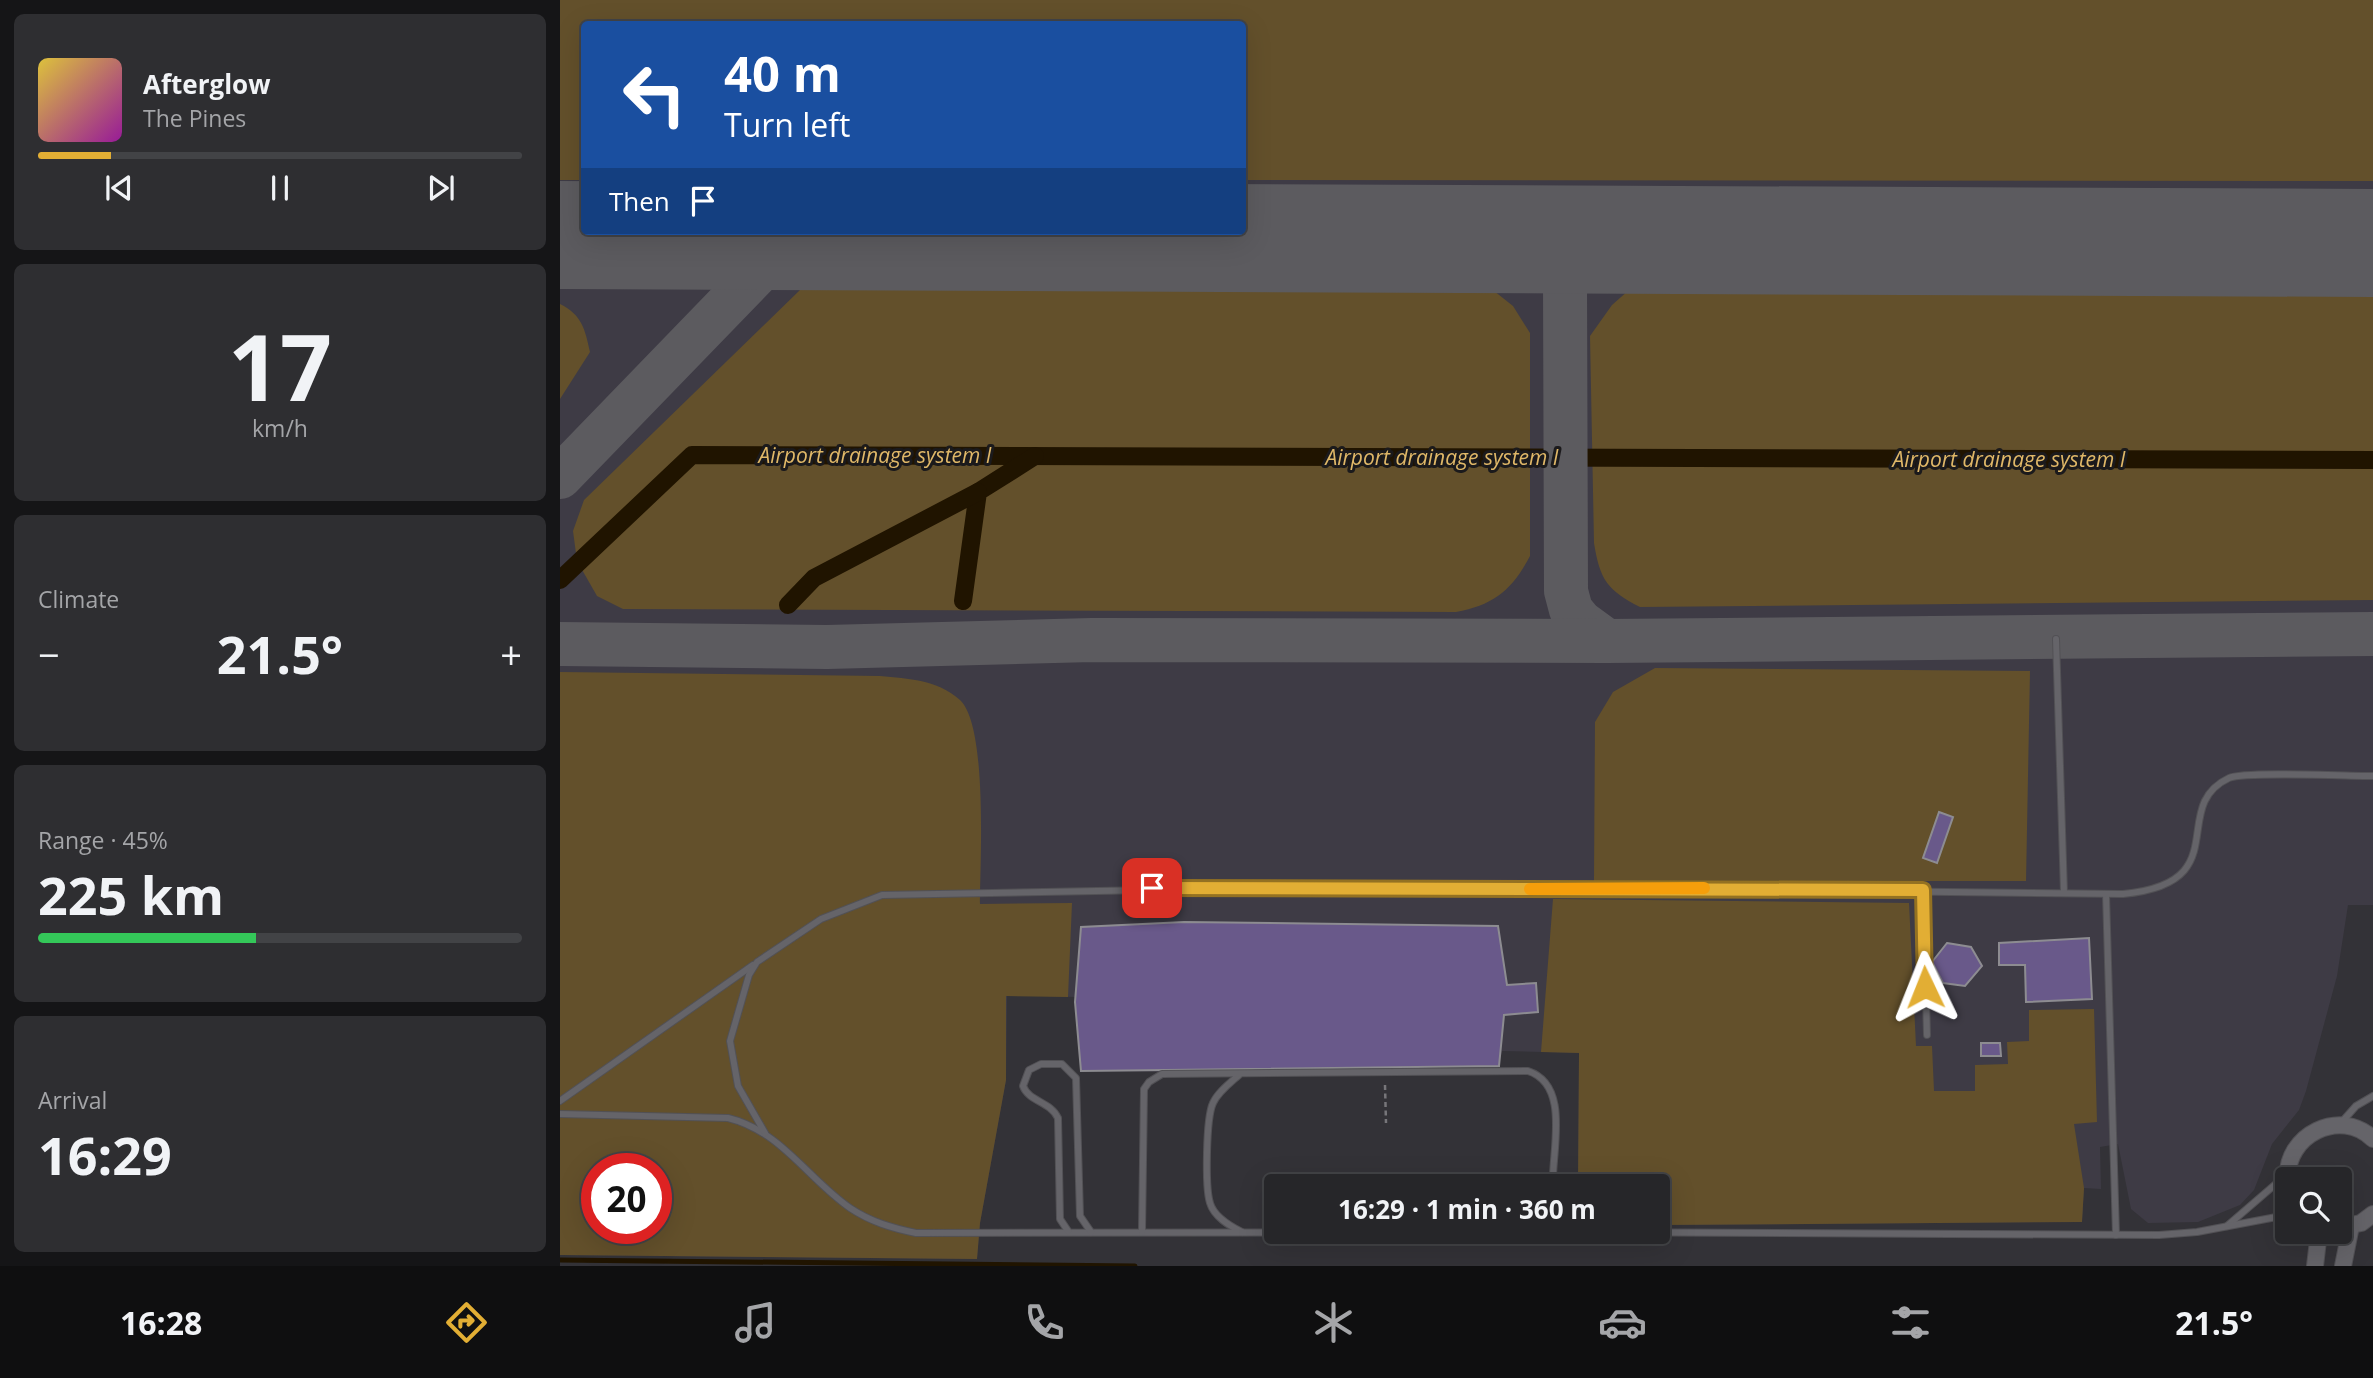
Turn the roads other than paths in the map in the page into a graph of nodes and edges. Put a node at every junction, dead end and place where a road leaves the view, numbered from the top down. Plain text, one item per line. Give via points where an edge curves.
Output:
1 (2056, 639) dead end
2 (2373, 776) edge
3 (1923, 890) junction
4 (2064, 893) junction
5 (2106, 894) junction
6 (757, 962) junction
7 (1927, 1035) dead end
8 (1239, 1075) junction
9 (2373, 1096) edge
10 (560, 1101) edge
11 (560, 1114) edge
12 (2339, 1125) junction
13 (765, 1133) junction
14 (2373, 1139) edge
15 (2289, 1167) edge
16 (1553, 1174) edge
17 (2275, 1187) edge
18 (2372, 1216) edge
19 (2275, 1217) edge
20 (2352, 1224) edge
21 (2225, 1227) junction
22 (1068, 1231) junction
23 (1091, 1232) junction
24 (1142, 1232) junction
25 (1670, 1232) edge
26 (1244, 1234) junction
27 (1264, 1234) edge
28 (2116, 1235) junction
29 (2318, 1244) edge
30 (2345, 1244) edge
31 (2316, 1262) edge
32 (2344, 1262) edge

1 - 4 lane
2 - 5 lane via 2232,776 2204,799 2194,857 2183,874 2149,891
3 - 4 lane
3 - 6 lane via 1314,887 907,893 882,895 831,914
3 - 7 lane
4 - 5 lane
5 - 28 lane
6 - 10 lane
6 - 13 lane via 736,1011 730,1041 738,1086
8 - 16 lane via 1537,1074 1550,1086 1555,1099
8 - 24 lane via 1162,1074 1149,1082 1143,1097
8 - 26 lane via 1211,1105 1209,1191 1214,1210
9 - 12 lane
11 - 13 lane via 728,1118
12 - 14 street via 2355,1127
12 - 15 street via 2324,1127 2304,1139
13 - 22 lane via 848,1206 891,1228 916,1233
17 - 21 lane
18 - 20 street
19 - 21 lane
21 - 28 lane via 2159,1236
22 - 23 lane
22 - 23 lane via 1060,1219 1058,1118 1023,1086 1029,1070 1041,1064 1062,1064 1076,1078 1080,1216
23 - 24 lane
24 - 26 lane
25 - 28 lane
26 - 27 lane
29 - 31 street
30 - 32 street

